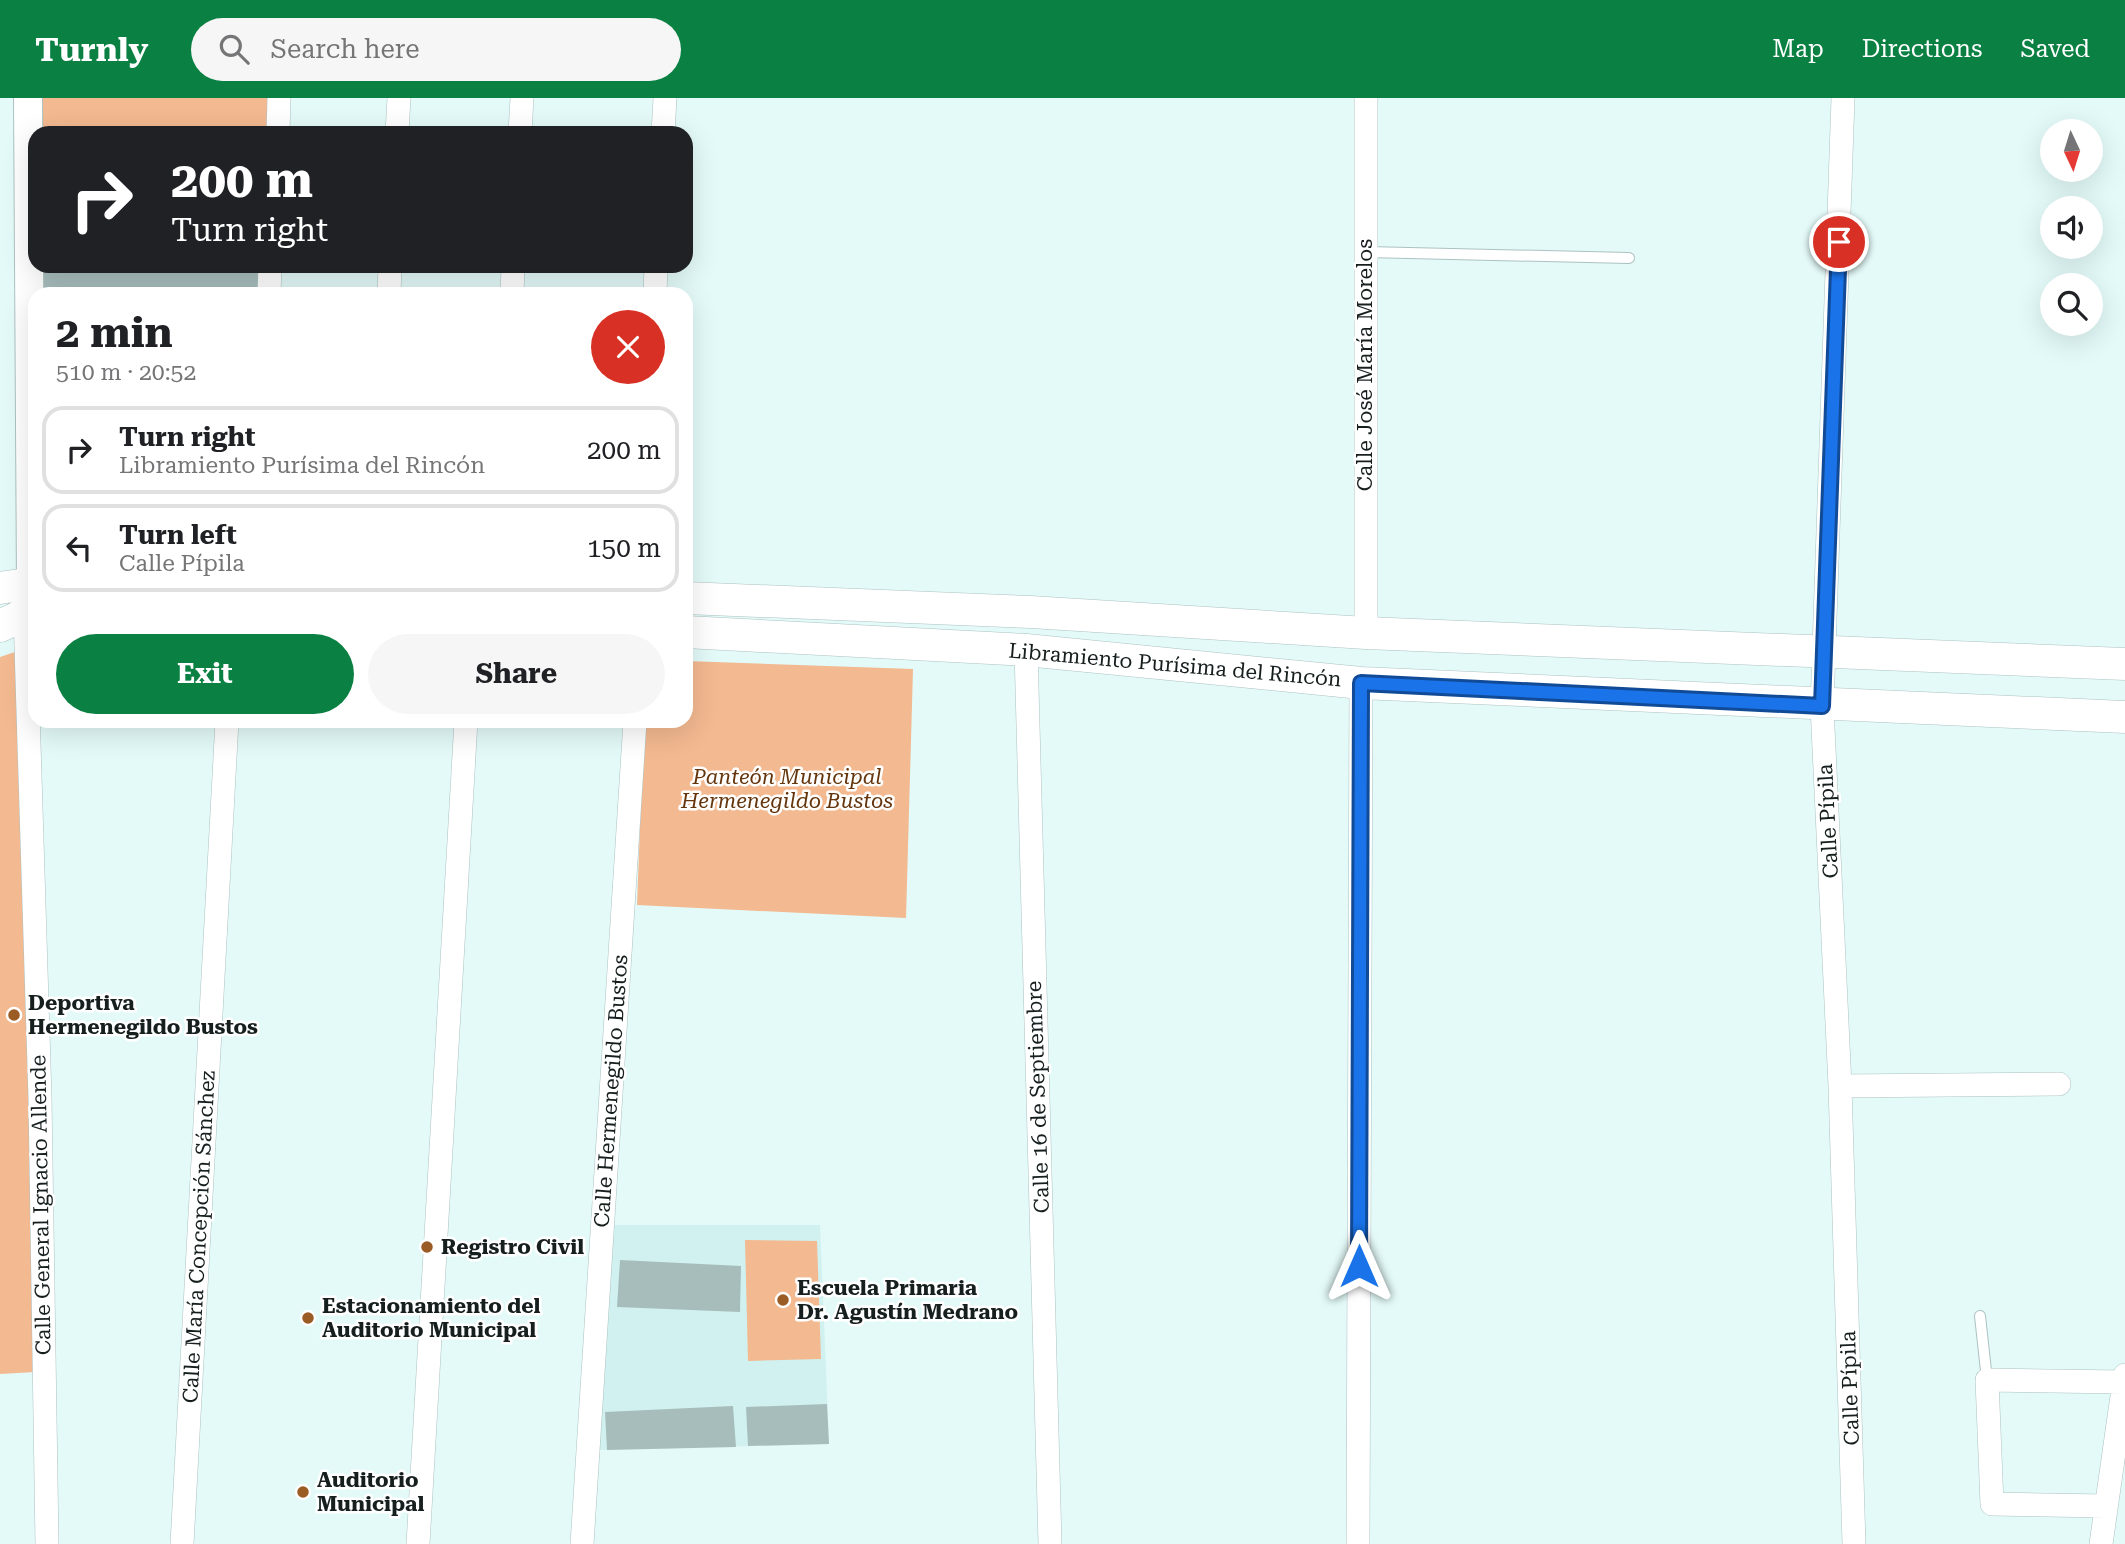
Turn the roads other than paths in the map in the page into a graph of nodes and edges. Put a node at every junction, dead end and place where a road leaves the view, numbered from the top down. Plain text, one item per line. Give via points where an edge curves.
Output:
1 (28, 98) edge
2 (279, 98) edge
3 (399, 98) edge
4 (522, 98) edge
5 (665, 98) edge
6 (1366, 98) edge
7 (1843, 98) edge
8 (28, 126) edge
9 (278, 126) edge
10 (397, 126) edge
11 (520, 126) edge
12 (663, 126) edge
13 (1364, 252) junction
14 (1629, 258) dead end
15 (28, 584) edge
16 (0, 588) edge
17 (28, 596) edge
18 (693, 598) edge
19 (20, 618) edge
20 (693, 632) edge
21 (1366, 633) junction
22 (1026, 650) junction
23 (1824, 654) junction
24 (2125, 664) edge
25 (1361, 683) junction
26 (1822, 706) junction
27 (2125, 717) edge
28 (227, 728) edge
29 (466, 728) edge
30 (635, 728) edge
31 (2059, 1084) dead end
32 (1840, 1086) junction
33 (1980, 1316) dead end
34 (2125, 1375) edge
35 (1987, 1380) junction
36 (2124, 1382) edge
37 (2106, 1506) junction
38 (47, 1544) edge
39 (182, 1544) edge
40 (418, 1544) edge
41 (582, 1544) edge
42 (1050, 1544) edge
43 (1358, 1544) edge
44 (1854, 1544) edge
45 (2101, 1544) edge

1 - 8 street
2 - 9 street
3 - 10 street
4 - 11 street
5 - 12 street
6 - 13 street, Calle José María Morelos
7 - 23 street, Calle Pípila
13 - 14 lane
13 - 21 street, Calle José María Morelos
15 - 16 main road
16 - 19 street
17 - 19 street
18 - 21 main road, Libramiento Purísima del Rincón via 1031,612
19 - 38 street, Calle General Ignacio Allende via 40,1098
20 - 22 main road, Libramiento Purísima del Rincón
21 - 23 main road, Libramiento Purísima del Rincón
22 - 25 main road, Libramiento Purísima del Rincón
22 - 42 street, Calle 16 de Septiembre
23 - 24 main road, Libramiento Purísima del Rincón
23 - 26 street, Calle Pípila
25 - 26 main road, Libramiento Purísima del Rincón
25 - 43 street
26 - 27 main road, Libramiento Purísima del Rincón
26 - 32 street, Calle Pípila
28 - 39 street, Calle María Concepción Sánchez
29 - 40 street
30 - 41 street, Calle Hermenegildo Bustos
31 - 32 street
32 - 44 street, Calle Pípila
33 - 35 lane
34 - 36 street
35 - 36 street
35 - 37 street via 1992,1504
36 - 37 street
37 - 45 street

